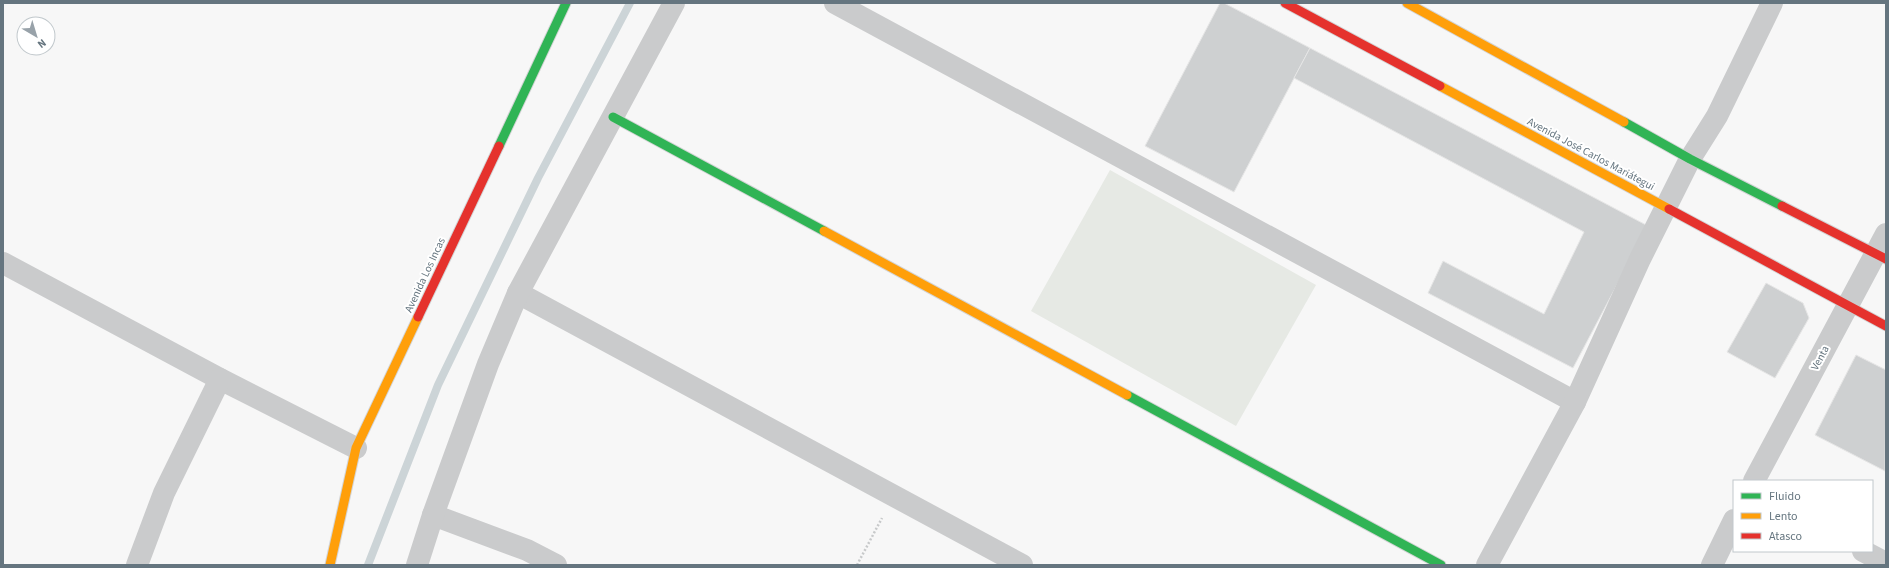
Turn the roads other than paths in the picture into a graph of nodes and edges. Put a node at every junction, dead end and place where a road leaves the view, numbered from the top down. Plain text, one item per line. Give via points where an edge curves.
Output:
1 (566, 3) edge
2 (674, 3) edge
3 (835, 3) edge
4 (1285, 3) edge
5 (1407, 3) edge
6 (1772, 3) edge
7 (613, 117) junction
8 (1690, 159) junction
9 (1666, 208) junction
10 (1886, 234) edge
11 (1881, 256) edge
12 (5, 269) edge
13 (518, 292) junction
14 (1848, 305) junction
15 (1886, 326) edge
16 (220, 378) junction
17 (1575, 402) junction
18 (356, 448) junction
19 (1755, 480) edge
20 (432, 515) junction
21 (1733, 522) edge
22 (1865, 552) edge
23 (1886, 563) edge
24 (137, 565) edge
25 (330, 565) edge
26 (417, 565) edge
27 (556, 565) edge
28 (1022, 565) edge
29 (1440, 565) edge
30 (1487, 565) edge
31 (1712, 565) edge

1 - 18 street, Avenida Los Incas
2 - 7 street
3 - 17 street
4 - 9 street, Avenida José Carlos Mariátegui
5 - 8 street
6 - 8 street via 1717,116
7 - 13 street
7 - 29 street
8 - 9 street
8 - 11 street
9 - 14 street, Avenida José Carlos Mariátegui
9 - 17 street
10 - 11 street, Venta
11 - 14 street, Venta
12 - 16 street
13 - 20 street via 488,364
13 - 28 street
14 - 15 street, Avenida José Carlos Mariátegui
14 - 19 street, Venta
16 - 18 street
16 - 24 street via 164,493
17 - 30 street
18 - 25 street, Avenida Los Incas
20 - 26 street
20 - 27 street via 527,550
21 - 31 street
22 - 23 street

